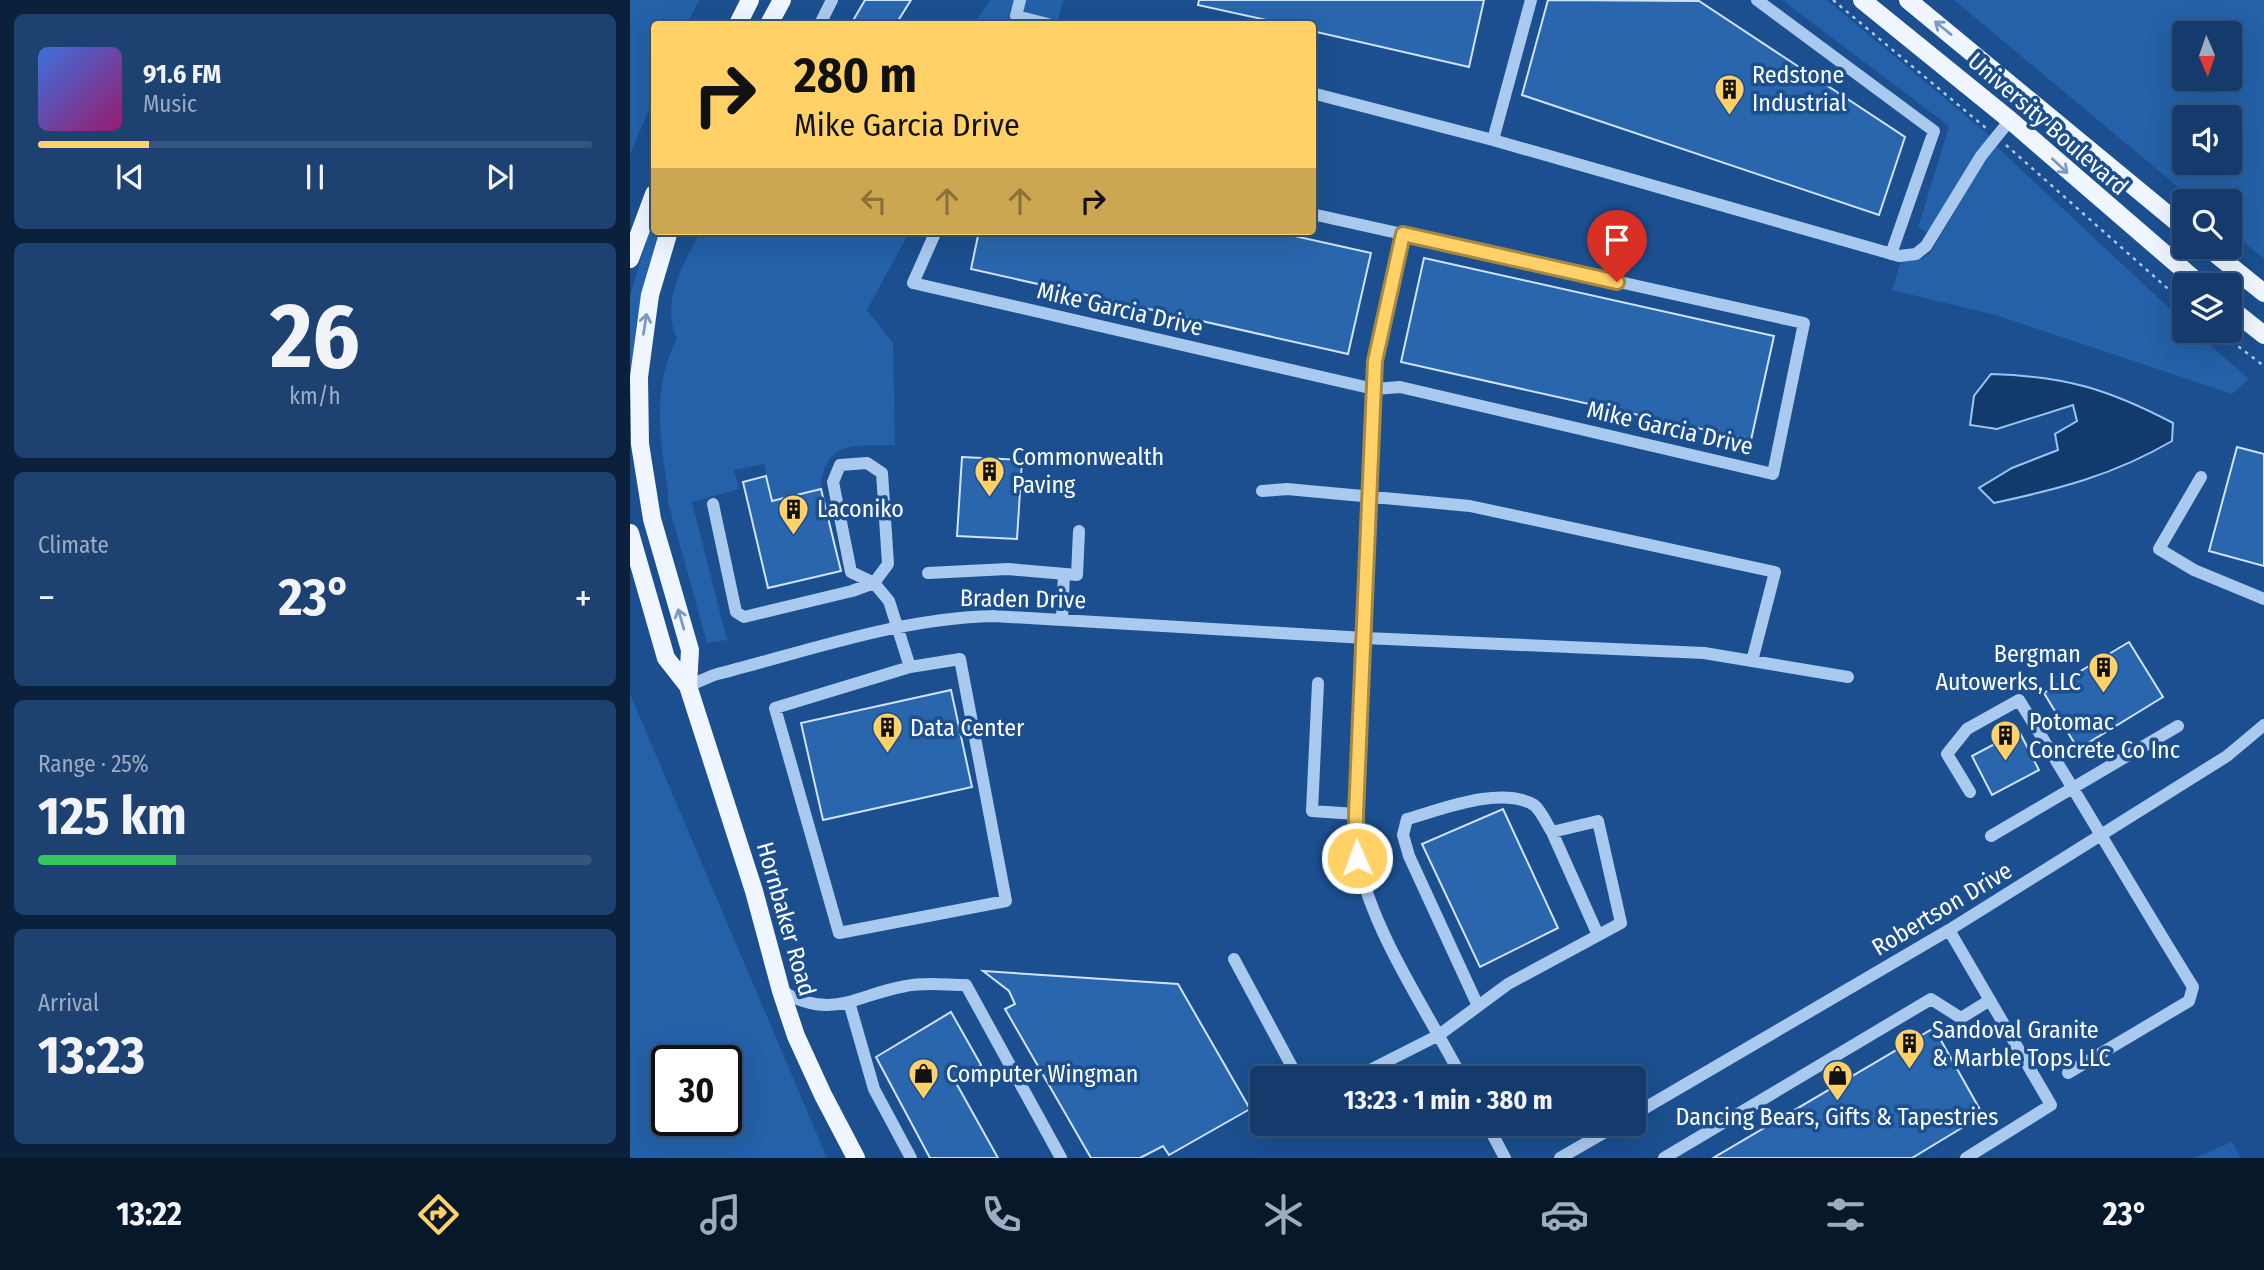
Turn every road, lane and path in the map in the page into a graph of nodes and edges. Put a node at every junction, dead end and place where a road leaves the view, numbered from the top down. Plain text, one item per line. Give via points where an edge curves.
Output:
1 (750, 0) edge
2 (782, 0) edge
3 (832, 0) edge
4 (1020, 0) edge
5 (1531, 0) edge
6 (1757, 0) edge
7 (1833, 0) edge
8 (1862, 0) edge
9 (1908, 0) edge
10 (739, 21) edge
11 (771, 21) edge
12 (822, 21) edge
13 (1036, 21) edge
14 (1316, 94) edge
15 (2010, 120) junction
16 (1996, 136) junction
17 (1493, 139) junction
18 (651, 202) edge
19 (1316, 215) edge
20 (2172, 218) edge
21 (1403, 234) junction
22 (668, 235) edge
23 (934, 235) edge
24 (1891, 254) junction
25 (2222, 259) edge
26 (630, 260) edge
27 (2187, 273) edge
28 (2172, 292) edge
29 (2264, 293) edge
30 (2242, 318) edge
31 (2264, 335) edge
32 (2234, 343) edge
33 (2264, 366) edge
34 (1374, 389) junction
35 (2201, 477) dead end
36 (1262, 491) dead end
37 (1371, 495) junction
38 (713, 504) dead end
39 (1079, 531) dead end
40 (630, 533) edge
41 (928, 573) dead end
42 (1064, 574) junction
43 (874, 583) junction
44 (2264, 599) edge
45 (1062, 620) junction
46 (896, 629) junction
47 (1365, 638) junction
48 (1752, 661) junction
49 (910, 667) junction
50 (1848, 677) dead end
51 (1318, 683) dead end
52 (688, 686) junction
53 (2264, 725) edge
54 (2178, 726) dead end
55 (2074, 788) junction
56 (1969, 792) dead end
57 (1356, 814) junction
58 (1552, 832) junction
59 (1991, 836) dead end
60 (2099, 836) junction
61 (1949, 930) junction
62 (1598, 935) junction
63 (1234, 959) dead end
64 (781, 991) junction
65 (1990, 1000) junction
66 (849, 1002) junction
67 (1478, 1006) junction
68 (1439, 1035) junction
69 (1292, 1066) edge
70 (1378, 1066) edge
71 (1456, 1066) edge
72 (2068, 1073) dead end
73 (1646, 1107) edge
74 (1493, 1136) edge
75 (1598, 1136) edge
76 (856, 1158) edge
77 (911, 1158) edge
78 (1061, 1158) edge
79 (1505, 1158) edge
80 (1560, 1158) edge
81 (1664, 1158) edge
82 (1966, 1158) edge

1 - 10 main road
2 - 11 main road
3 - 12 street
4 - 13 street via 1016,16
5 - 17 street
6 - 24 street via 1934,131
7 - 16 path
8 - 15 main road, University Boulevard
20 -> 9 main road, University Boulevard
14 - 17 street
15 - 16 street
15 -> 27 main road, University Boulevard
16 - 24 street via 1926,246 1910,256
16 - 28 path
17 - 24 street
18 - 26 main road
19 - 21 street, Mike Garcia Drive
21 - 34 street via 1375,361
21 - 34 street, Mike Garcia Drive via 1804,323 1773,474 1400,387
52 -> 22 main road, Hornbaker Road via 690,650 652,519 638,408 644,325
23 - 34 street, Mike Garcia Drive via 912,283
25 - 29 main road
30 - 31 main road
32 - 33 path
34 - 37 street
35 - 44 street via 2159,549 2194,570
36 - 37 street
37 - 47 street
37 - 48 street via 1470,506 1775,572
38 - 43 street via 736,612 744,617
39 - 42 street via 1077,575
40 - 52 main road, Hornbaker Road via 666,658
41 - 42 street via 1008,569
42 - 45 street
43 - 43 street via 888,564 882,473 867,463 840,464 833,482 851,572
43 - 46 street via 889,601
45 - 46 street, Braden Drive via 957,617
45 - 47 street, Braden Drive
46 - 49 street
46 - 52 street, Braden Drive via 714,675
47 - 48 street, Braden Drive via 1703,653
47 - 57 street
48 - 50 street, Braden Drive
49 - 49 street via 775,708 839,933 1006,901 960,659
51 - 57 street via 1312,811
52 - 64 main road, Hornbaker Road
53 - 60 street, Robertson Drive via 2227,757
54 - 55 street
55 - 56 street via 2020,699 1967,729 1947,754
55 - 59 street
55 - 60 street
57 - 68 street via 1357,858 1367,895
58 - 62 street
58 - 62 street via 1598,821 1621,923
58 - 67 street via 1535,806 1513,799 1472,800 1407,819 1403,835 1409,856
60 - 61 street, Robertson Drive
60 - 72 street via 2193,987 2189,1001
61 - 65 street
61 - 73 street, Robertson Drive
62 - 67 street via 1507,984
63 - 69 street
64 - 66 street via 814,1006
64 - 76 main road, Hornbaker Road via 822,1095
65 - 81 street via 1961,1018 1931,999
65 - 82 street via 2051,1105
66 - 77 street via 874,1088
66 - 78 street via 907,985 966,985
67 - 68 street
68 - 70 street
68 - 71 street
74 - 79 street
75 - 80 street

